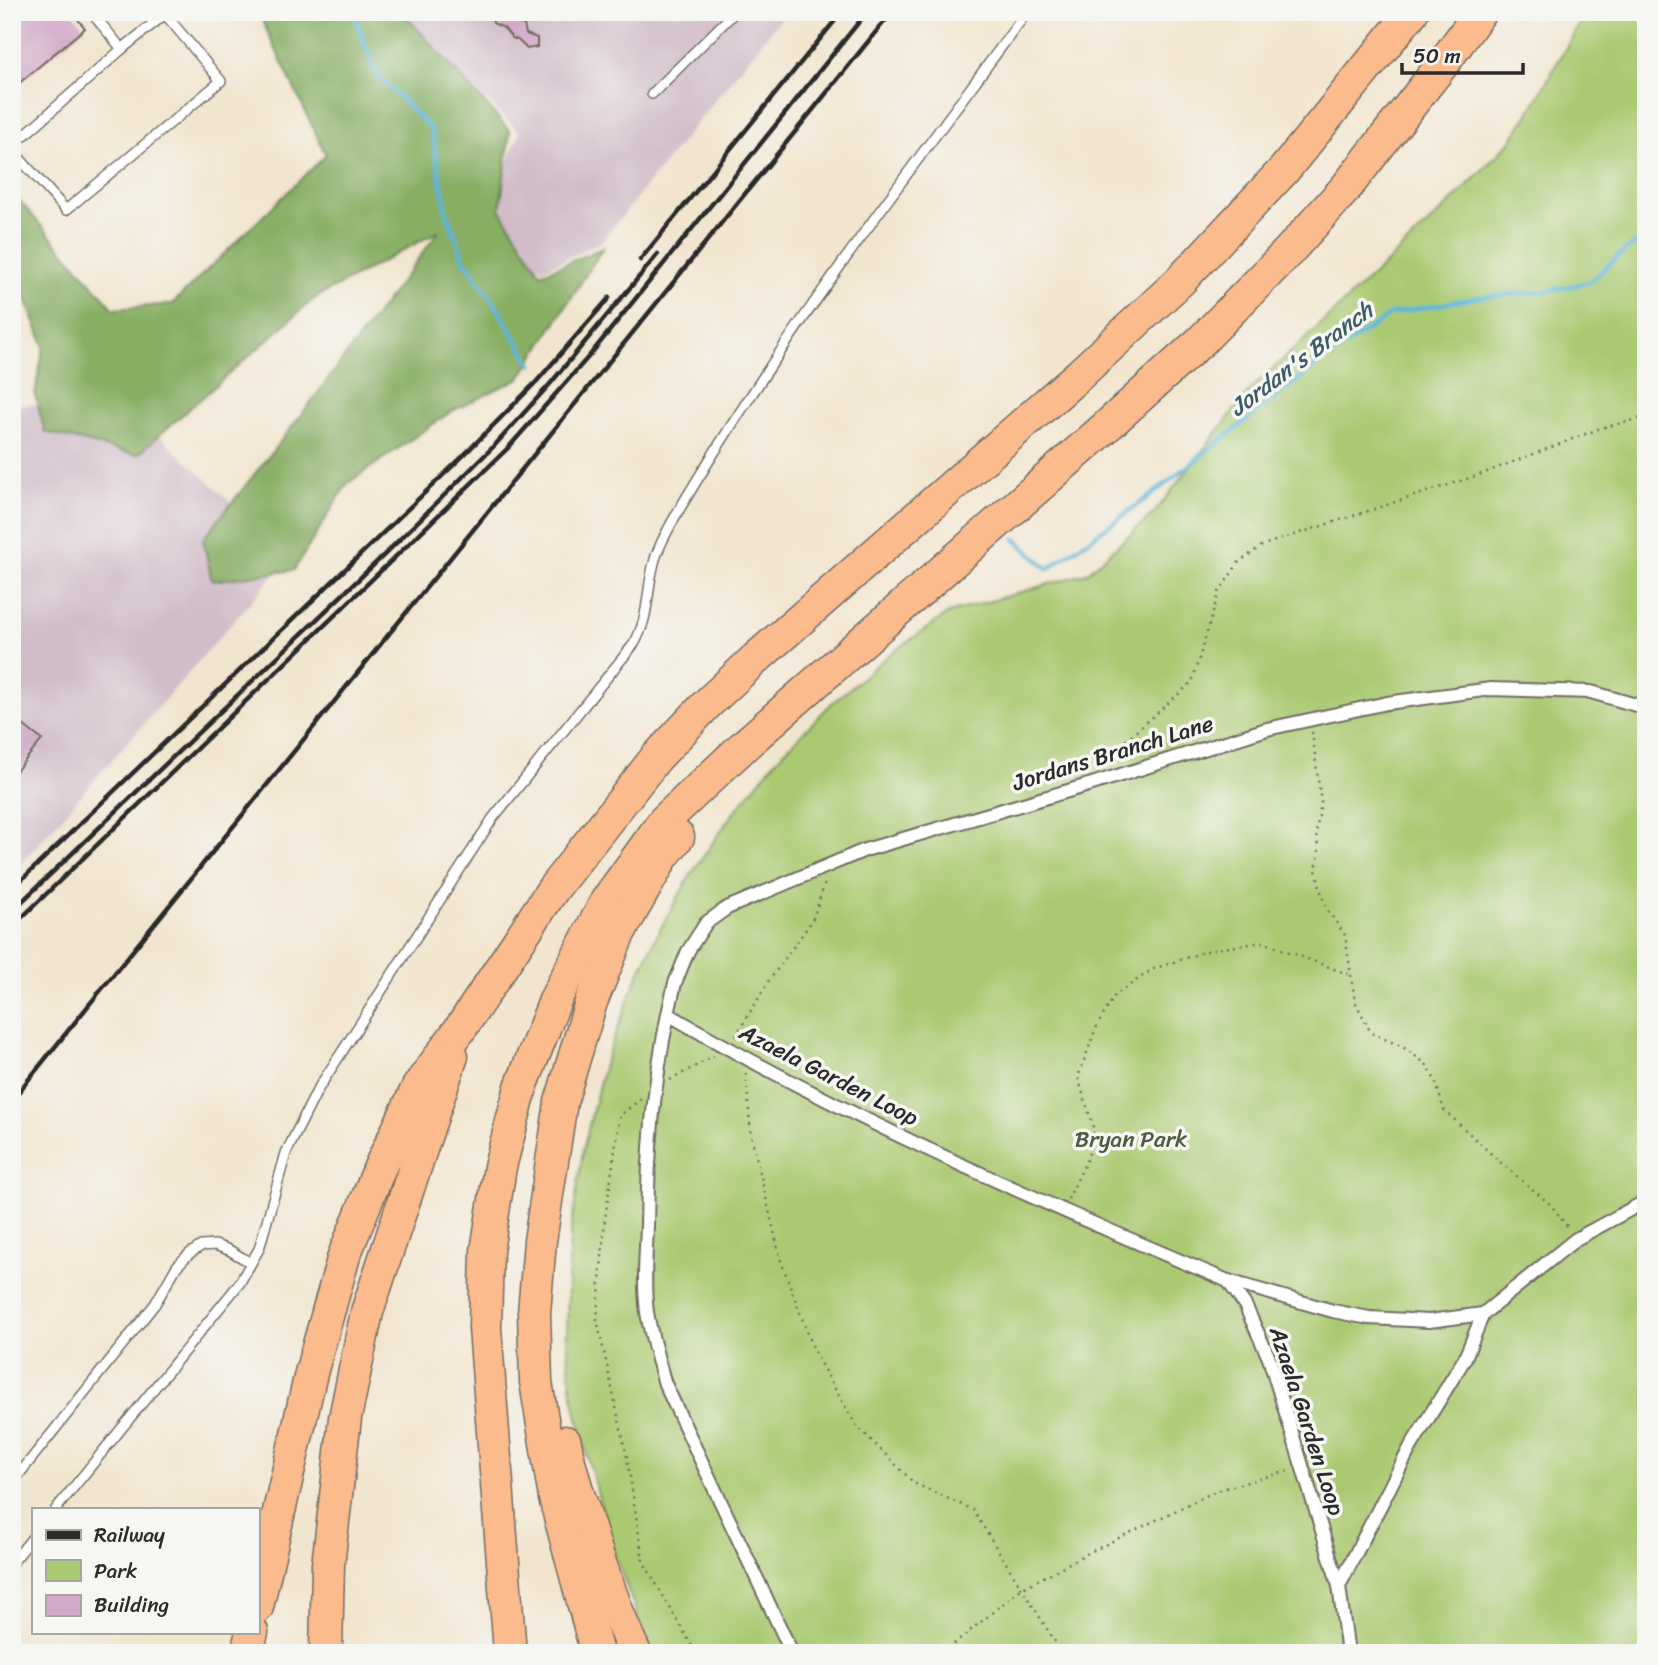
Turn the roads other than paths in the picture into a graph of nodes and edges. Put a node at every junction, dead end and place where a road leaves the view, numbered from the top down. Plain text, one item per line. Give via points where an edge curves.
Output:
1 (91, 12) edge
2 (735, 12) edge
3 (1027, 12) edge
4 (1412, 12) edge
5 (1480, 12) edge
6 (122, 49) junction
7 (652, 94) dead end
8 (12, 148) edge
9 (1646, 708) edge
10 (747, 743) junction
11 (668, 1014) junction
12 (463, 1024) junction
13 (1646, 1201) edge
14 (540, 1241) junction
15 (251, 1263) junction
16 (1228, 1281) junction
17 (1483, 1314) junction
18 (12, 1483) edge
19 (57, 1508) edge
20 (32, 1538) edge
21 (12, 1563) edge
22 (1339, 1586) junction
23 (259, 1598) edge
24 (252, 1634) edge
25 (247, 1653) edge
26 (326, 1653) edge
27 (510, 1653) edge
28 (597, 1653) edge
29 (635, 1653) edge
30 (792, 1653) edge
31 (1348, 1653) edge

1 - 6 lane
2 - 7 lane
3 - 15 lane via 832,278 676,516 654,564 646,616 634,644 493,818 318,1089 286,1153
4 - 12 highway via 1284,170 1171,289 753,661 656,758 553,889
5 - 10 highway via 1345,189 1201,341
6 - 8 lane
6 - 8 lane via 165,14 221,81 66,211
9 - 11 street, Jordans Branch Lane via 1591,692 1491,688 1439,694 1310,718 865,850 727,908 706,923 688,951
10 - 14 highway via 663,856 619,933 595,991 561,1102
10 - 27 highway via 664,821 607,900 556,999 521,1087 500,1167 489,1239 485,1328
11 - 16 street, Azaela Garden Loop via 855,1114 1062,1212
11 - 30 street via 649,1143 646,1272 652,1339 665,1384
12 - 23 highway via 418,1087 344,1256 311,1373
12 - 26 highway via 367,1312 345,1418 328,1565
13 - 17 street via 1576,1239
14 - 28 highway via 534,1313 536,1382 555,1499
14 - 29 highway via 568,1461 619,1618
15 - 18 lane via 215,1245 201,1246 189,1254 155,1304
15 - 19 lane via 239,1284
16 - 17 street via 1369,1318 1429,1321
16 - 22 street, Azaela Garden Loop via 1245,1305 1269,1358
17 - 22 street via 1465,1358 1410,1448
20 - 21 lane
22 - 31 street, Azaela Garden Loop
24 - 25 highway

